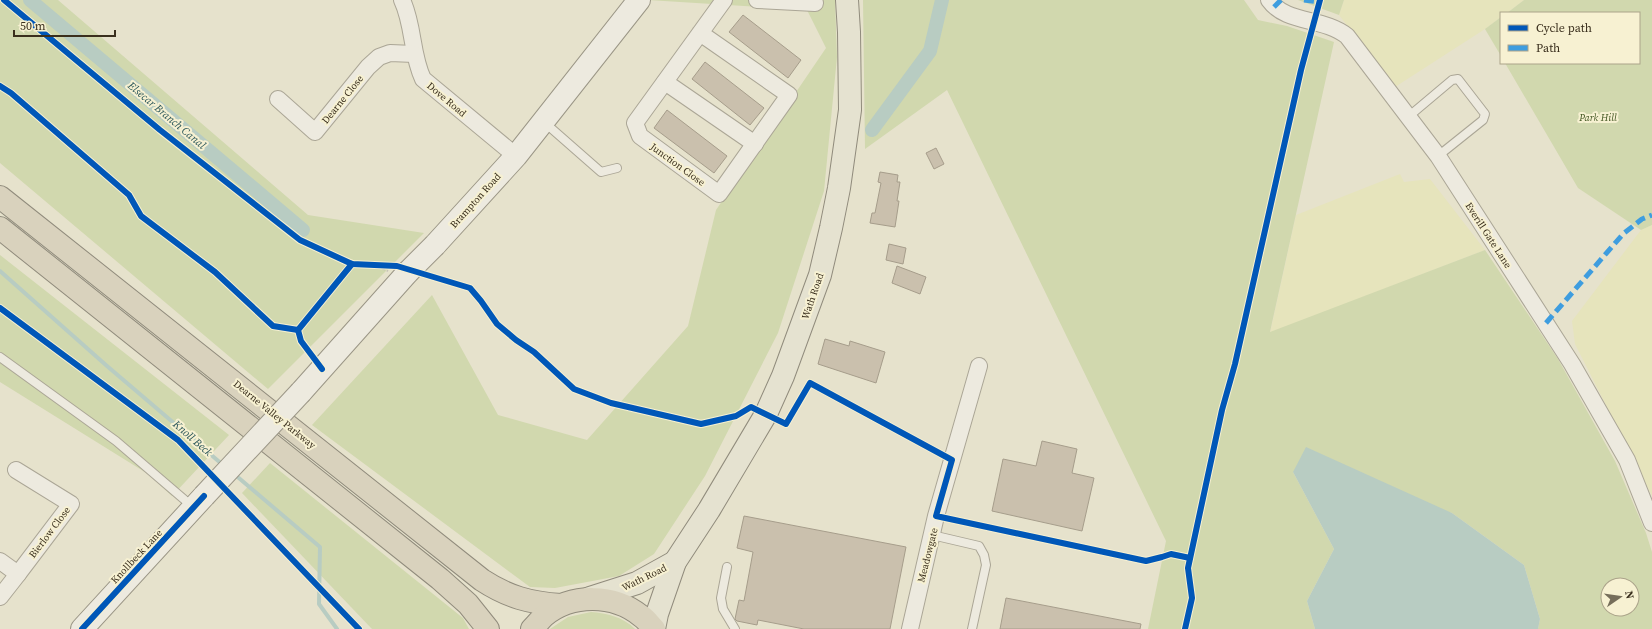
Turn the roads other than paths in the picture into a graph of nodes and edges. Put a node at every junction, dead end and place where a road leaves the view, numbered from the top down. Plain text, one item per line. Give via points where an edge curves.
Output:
1 (402, 0) edge
2 (639, 0) edge
3 (724, 0) edge
4 (757, 0) edge
5 (848, 0) edge
6 (1269, 0) edge
7 (808, 2) edge
8 (700, 33) junction
9 (414, 54) junction
10 (665, 82) junction
11 (278, 99) dead end
12 (1408, 117) junction
13 (543, 121) junction
14 (755, 144) junction
15 (516, 156) junction
16 (1438, 156) junction
17 (617, 168) dead end
18 (0, 197) edge
19 (0, 228) edge
20 (0, 357) edge
21 (979, 366) dead end
22 (301, 392) joint
23 (16, 470) dead end
24 (199, 502) junction
25 (1652, 524) edge
26 (932, 535) junction
27 (0, 561) edge
28 (675, 562) junction
29 (727, 567) dead end
30 (18, 574) junction
31 (0, 596) edge
32 (590, 598) junction
33 (561, 605) junction
34 (82, 629) edge
35 (488, 629) edge
36 (532, 629) edge
37 (654, 629) edge
38 (735, 629) edge
39 (910, 629) edge
40 (972, 629) edge

1 - 9 street, Dove Road via 410,24
2 - 13 main road, Brampton Road
3 - 8 street, Junction Close
4 - 7 street
5 - 28 main road, Wath Road via 850,110 832,228 815,289 766,414
6 - 12 street, Everill Gate Lane via 1274,7 1284,13 1338,29
8 - 10 street, Junction Close
8 - 14 street, Junction Close via 789,95
9 - 11 street, Dearne Close via 390,53 379,57 315,132
9 - 15 street, Dove Road via 423,79
10 - 14 street
10 - 14 street, Junction Close via 636,123 640,136 719,194
12 - 16 street, Everill Gate Lane
12 - 16 lane via 1452,80 1458,79 1485,114 1483,120
13 - 15 main road, Brampton Road
13 - 17 lane via 601,172
15 - 22 main road, Brampton Road, bridge
16 - 25 street, Everill Gate Lane via 1576,371 1627,460
18 - 33 highway, Dearne Valley Parkway via 482,580 499,591 521,600
19 - 35 highway via 440,579 468,604
20 - 24 lane
21 - 26 street, Meadowgate
22 - 24 main road, Knollbeck Lane, bridge
23 - 30 street, Bierlow Close via 71,504
24 - 34 main road, Knollbeck Lane
26 - 39 street, Meadowgate
26 - 40 lane via 979,546 982,550 986,565
27 - 30 street
28 - 32 main road, Wath Road via 637,583
28 - 37 main road, Wath Road
29 - 38 lane via 721,598 723,609
30 - 31 street, Bierlow Close
32 - 33 highway
32 - 37 highway via 626,606 642,616
33 - 36 highway via 545,615

